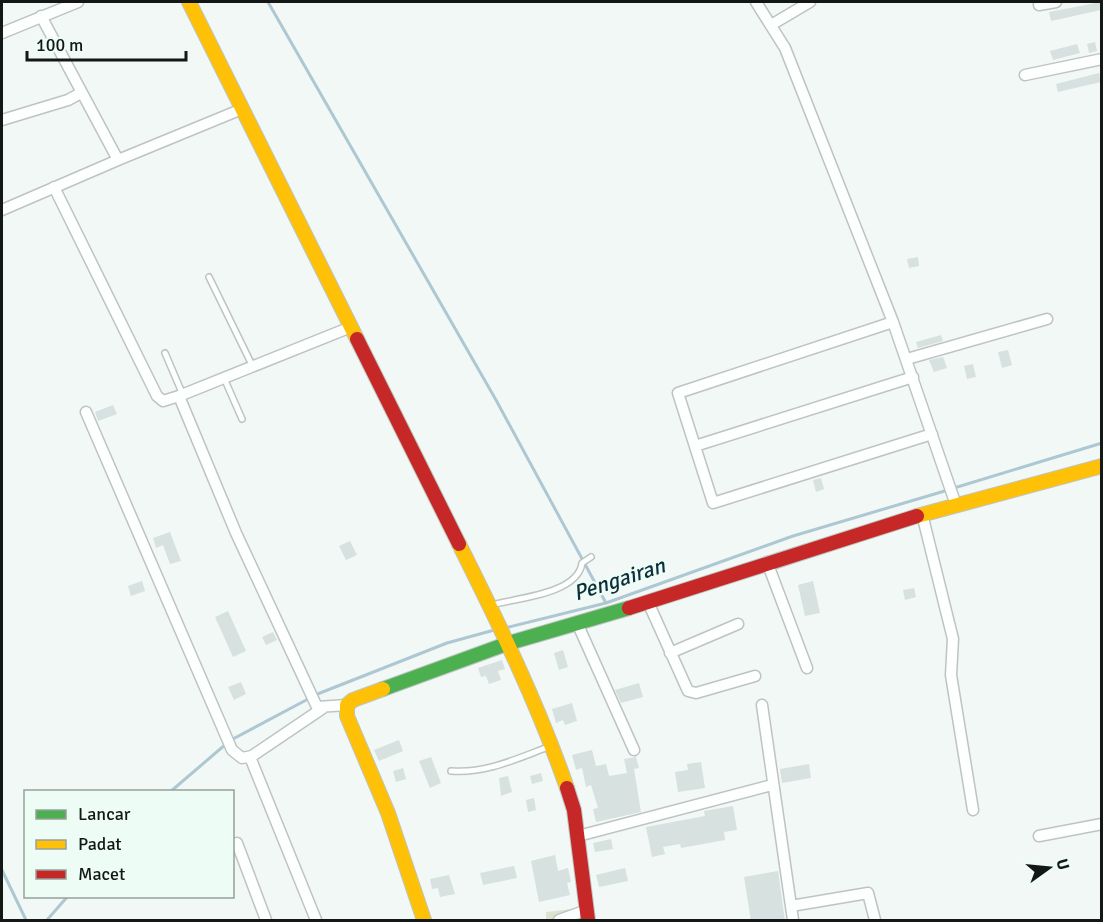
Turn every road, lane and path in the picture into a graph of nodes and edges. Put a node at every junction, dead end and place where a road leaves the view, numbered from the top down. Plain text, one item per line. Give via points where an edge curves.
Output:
1 (78, 2) edge
2 (189, 2) edge
3 (756, 2) edge
4 (810, 2) edge
5 (1056, 2) edge
6 (1039, 5) dead end
7 (41, 16) junction
8 (771, 25) junction
9 (2, 33) edge
10 (1101, 59) edge
11 (1025, 75) dead end
12 (81, 93) junction
13 (242, 109) junction
14 (2, 120) edge
15 (118, 160) junction
16 (54, 187) junction
17 (2, 210) edge
18 (209, 277) dead end
19 (1047, 319) dead end
20 (893, 322) junction
21 (351, 327) junction
22 (165, 353) dead end
23 (907, 359) junction
24 (253, 367) junction
25 (913, 377) junction
26 (224, 378) junction
27 (181, 395) junction
28 (86, 412) dead end
29 (242, 419) dead end
30 (932, 434) junction
31 (695, 446) junction
32 (1101, 466) edge
33 (954, 499) junction
34 (922, 514) junction
35 (586, 560) dead end
36 (767, 562) junction
37 (648, 602) junction
38 (490, 605) junction
39 (738, 624) dead end
40 (578, 625) junction
41 (507, 640) junction
42 (670, 653) junction
43 (807, 668) dead end
44 (755, 676) dead end
45 (347, 705) junction
46 (762, 705) dead end
47 (323, 708) junction
48 (552, 745) junction
49 (634, 750) dead end
50 (250, 757) junction
51 (451, 771) dead end
52 (772, 785) junction
53 (973, 810) dead end
54 (1101, 824) edge
55 (578, 836) junction
56 (1039, 836) dead end
57 (237, 843) dead end
58 (791, 906) junction
59 (587, 915) edge
60 (267, 921) edge
61 (316, 921) edge
62 (424, 921) edge
63 (560, 921) edge
64 (794, 921) edge
65 (875, 921) edge

1 - 7 street
2 - 13 street
3 - 8 street
4 - 8 street
5 - 6 street
7 - 9 street
7 - 12 street
8 - 20 street via 785,48
10 - 11 street
12 - 14 street
12 - 15 street
13 - 15 street
13 - 21 street
15 - 16 street
16 - 17 street
16 - 27 street via 157,396 163,401
18 - 24 lane
19 - 23 street
20 - 23 street
20 - 31 street via 678,393
21 - 24 street
21 - 38 street
22 - 27 lane
23 - 25 street
24 - 26 street
25 - 30 street
25 - 31 street
26 - 27 street
26 - 29 lane
27 - 47 street via 236,533 311,695 317,707
28 - 50 street via 227,743 238,756
30 - 31 street via 714,503
30 - 33 street
32 - 33 street
33 - 34 street
34 - 36 street
34 - 53 street via 953,639 951,675
35 - 38 lane via 577,578 560,589
36 - 37 street
36 - 43 street
37 - 40 street
37 - 42 street
38 - 41 street
39 - 42 street
40 - 41 street
40 - 49 street
41 - 45 street via 363,695
41 - 48 street
42 - 44 street via 690,693
45 - 47 street
45 - 62 street via 346,716 388,813
46 - 52 street
47 - 50 street
48 - 51 lane via 490,768 468,773
48 - 55 street via 574,810
50 - 61 street
52 - 55 street
52 - 58 street
54 - 56 street
55 - 59 street
57 - 60 street
58 - 64 street
58 - 65 street via 868,893
59 - 63 street

